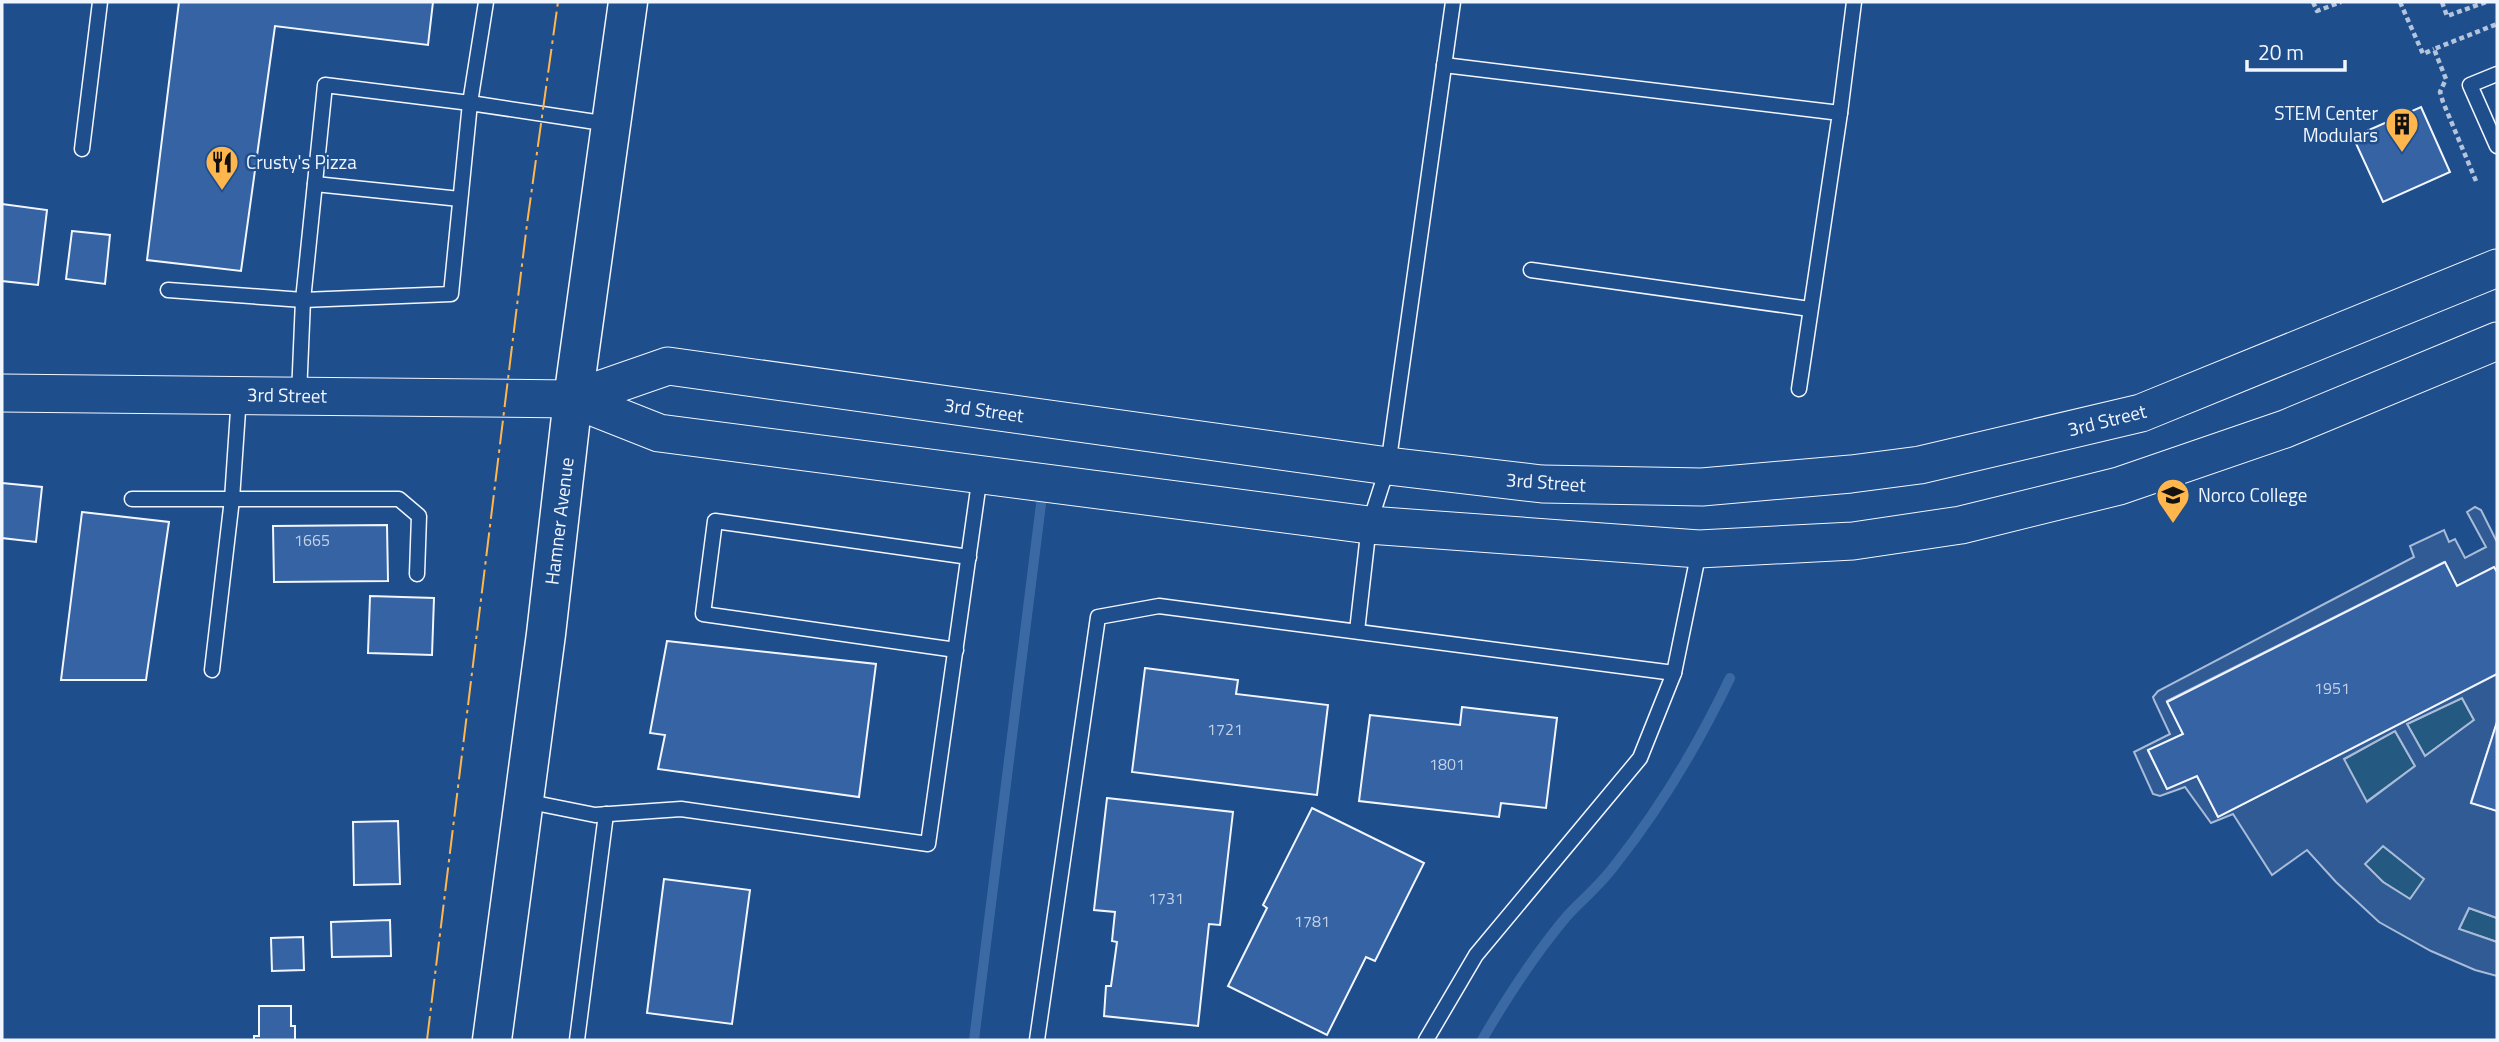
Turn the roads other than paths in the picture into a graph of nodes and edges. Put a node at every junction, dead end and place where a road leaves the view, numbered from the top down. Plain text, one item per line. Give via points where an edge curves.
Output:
1 (100, 2) edge
2 (486, 2) edge
3 (628, 2) edge
4 (1453, 2) edge
5 (1854, 2) edge
6 (1444, 65) junction
7 (2497, 74) edge
8 (470, 103) junction
9 (1839, 113) junction
10 (611, 124) junction
11 (2497, 146) edge
12 (82, 149) dead end
13 (315, 184) junction
14 (460, 199) junction
15 (2497, 268) edge
16 (1531, 270) dead end
17 (168, 290) dead end
18 (303, 300) junction
19 (1810, 309) junction
20 (2497, 341) edge
21 (1798, 389) dead end
22 (2, 393) edge
23 (239, 395) junction
24 (299, 395) junction
25 (573, 399) junction
26 (1388, 466) junction
27 (981, 473) junction
28 (132, 499) dead end
29 (232, 499) junction
30 (1369, 524) junction
31 (1699, 549) junction
32 (969, 557) junction
33 (417, 574) dead end
34 (1357, 632) junction
35 (956, 650) junction
36 (212, 670) dead end
37 (1674, 673) junction
38 (524, 801) junction
39 (606, 814) junction
40 (492, 1040) edge
41 (577, 1040) edge
42 (1037, 1040) edge
43 (1426, 1040) edge

1 - 12 lane
2 - 8 lane
3 - 10 main road, Hamner Avenue
4 - 6 lane
5 - 9 lane
6 - 9 lane
6 - 26 lane
7 - 11 lane via 2470,85
8 - 10 lane
8 - 13 lane via 325,85
8 - 14 lane
9 - 19 lane
10 - 25 main road, Hamner Avenue
13 - 14 lane
13 - 18 lane
14 - 18 lane via 451,294
15 - 26 street, 3rd Street via 2141,413 1920,465 1702,487 1542,484
16 - 19 lane
17 - 18 lane
18 - 24 lane
19 - 21 lane
20 - 31 street, 3rd Street via 2285,429 2119,486 1948,527 1853,541
22 - 23 street, 3rd Street
23 - 24 street, 3rd Street
23 - 29 lane
24 - 25 street, 3rd Street
25 - 26 street, 3rd Street via 668,366
25 - 27 street, 3rd Street via 659,433
25 - 38 main road, Hamner Avenue
26 - 30 lane
27 - 30 street, 3rd Street
27 - 32 lane
28 - 29 lane
29 - 33 lane via 399,499 419,516
29 - 36 lane
30 - 31 street, 3rd Street
30 - 34 lane
31 - 37 lane
32 - 35 lane
32 - 35 lane via 715,521 703,614
34 - 37 lane
34 - 42 lane via 1159,606 1098,617
35 - 39 lane via 928,844 681,809
37 - 43 lane via 1640,758 1476,955
38 - 39 lane
38 - 40 main road, Hamner Avenue
39 - 41 lane

